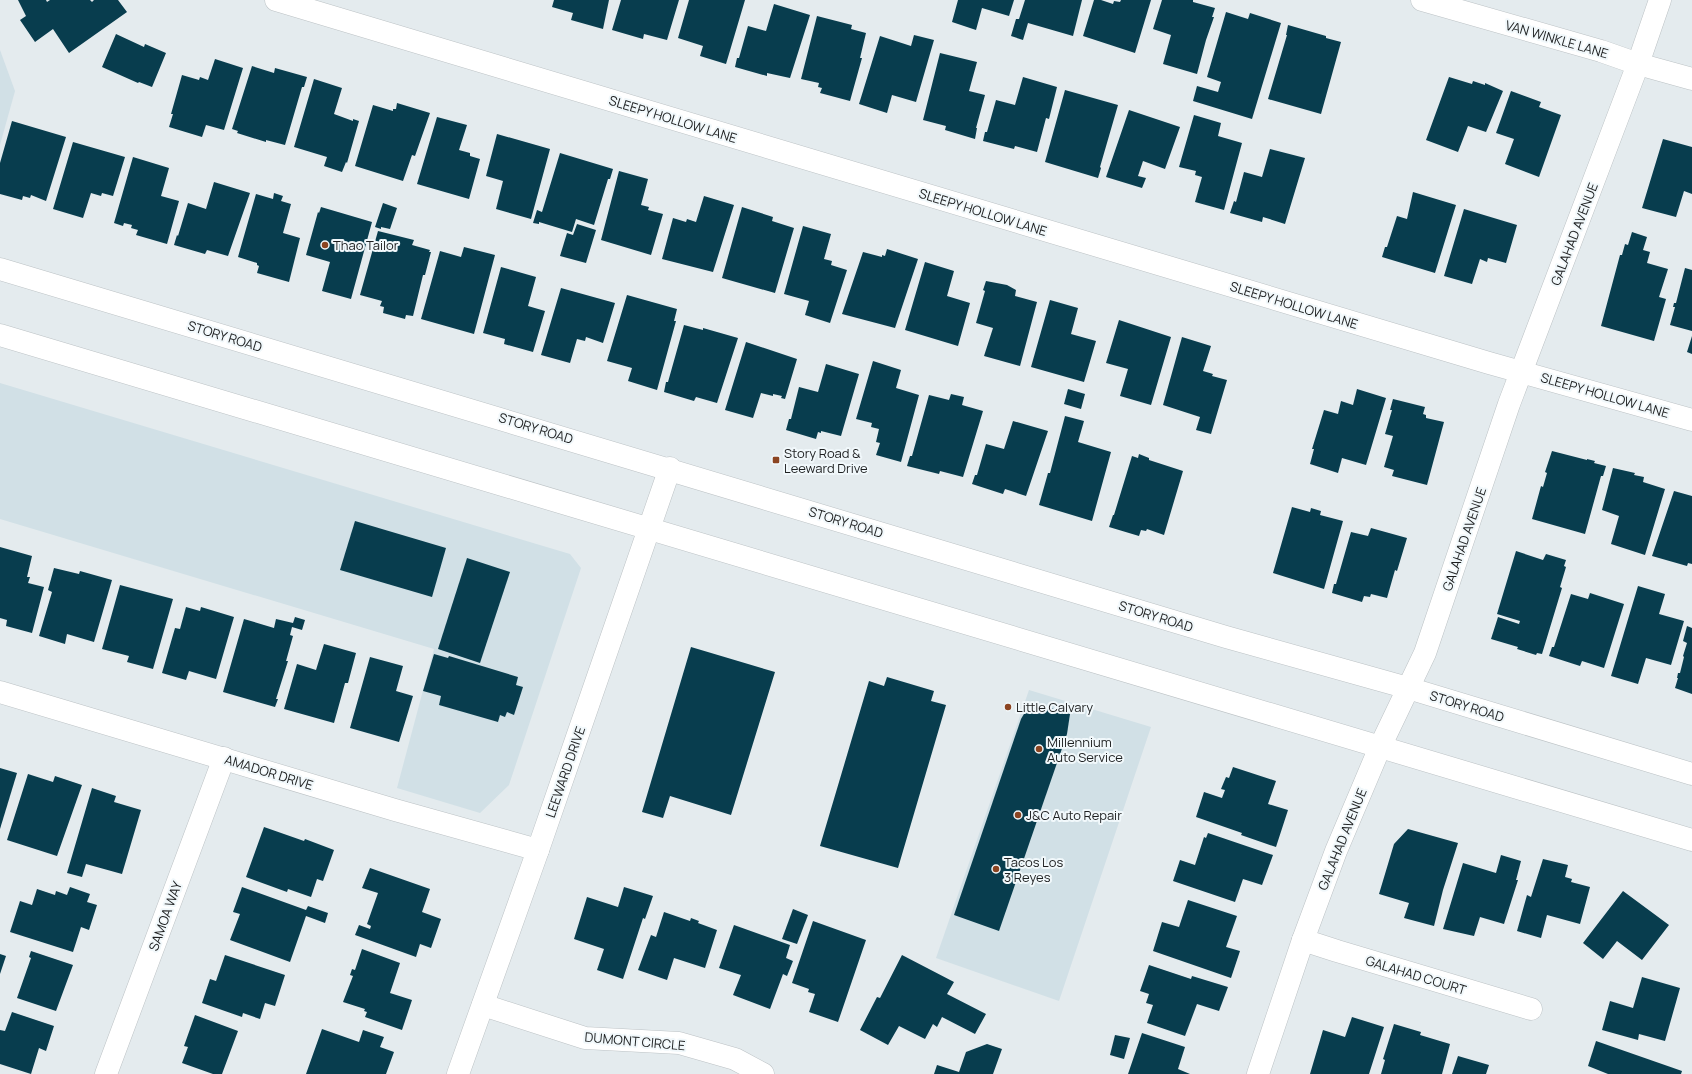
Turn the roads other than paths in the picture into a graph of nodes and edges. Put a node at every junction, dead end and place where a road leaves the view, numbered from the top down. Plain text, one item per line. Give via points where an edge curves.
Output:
1 (276, 0) edge
2 (1422, 0) edge
3 (1660, 0) edge
4 (1638, 64) junction
5 (1692, 80) edge
6 (0, 268) edge
7 (0, 335) edge
8 (1521, 372) junction
9 (1692, 420) edge
10 (670, 468) junction
11 (649, 529) junction
12 (1408, 688) junction
13 (0, 692) edge
14 (1380, 747) junction
15 (224, 758) junction
16 (1692, 774) edge
17 (1692, 840) edge
18 (538, 850) junction
19 (1303, 940) junction
20 (483, 1005) junction
21 (1531, 1009) dead end
22 (106, 1074) edge
23 (458, 1074) edge
24 (763, 1074) edge
25 (1258, 1074) edge

1 - 8 street, SLEEPY HOLLOW LANE
2 - 4 street, VAN WINKLE LANE
3 - 4 street, GALAHAD AVENUE
4 - 5 street, VAN WINKLE LANE
4 - 8 street, GALAHAD AVENUE
6 - 10 street, STORY ROAD
7 - 11 street
8 - 9 street, SLEEPY HOLLOW LANE
8 - 12 street, GALAHAD AVENUE via 1425,653
10 - 11 street, LEEWARD DRIVE
10 - 12 street, STORY ROAD via 1226,637
11 - 14 street
11 - 18 street, LEEWARD DRIVE
12 - 14 street, GALAHAD AVENUE
12 - 16 street, STORY ROAD
13 - 15 street, AMADOR DRIVE
14 - 17 street
14 - 19 street, GALAHAD AVENUE via 1336,851
15 - 18 street, AMADOR DRIVE
15 - 22 street, SAMOA WAY
18 - 20 street, LEEWARD DRIVE
19 - 21 street, GALAHAD COURT
19 - 25 street, GALAHAD AVENUE
20 - 23 street, LEEWARD DRIVE
20 - 24 street, DUMONT CIRCLE via 585,1038 679,1043 735,1059

